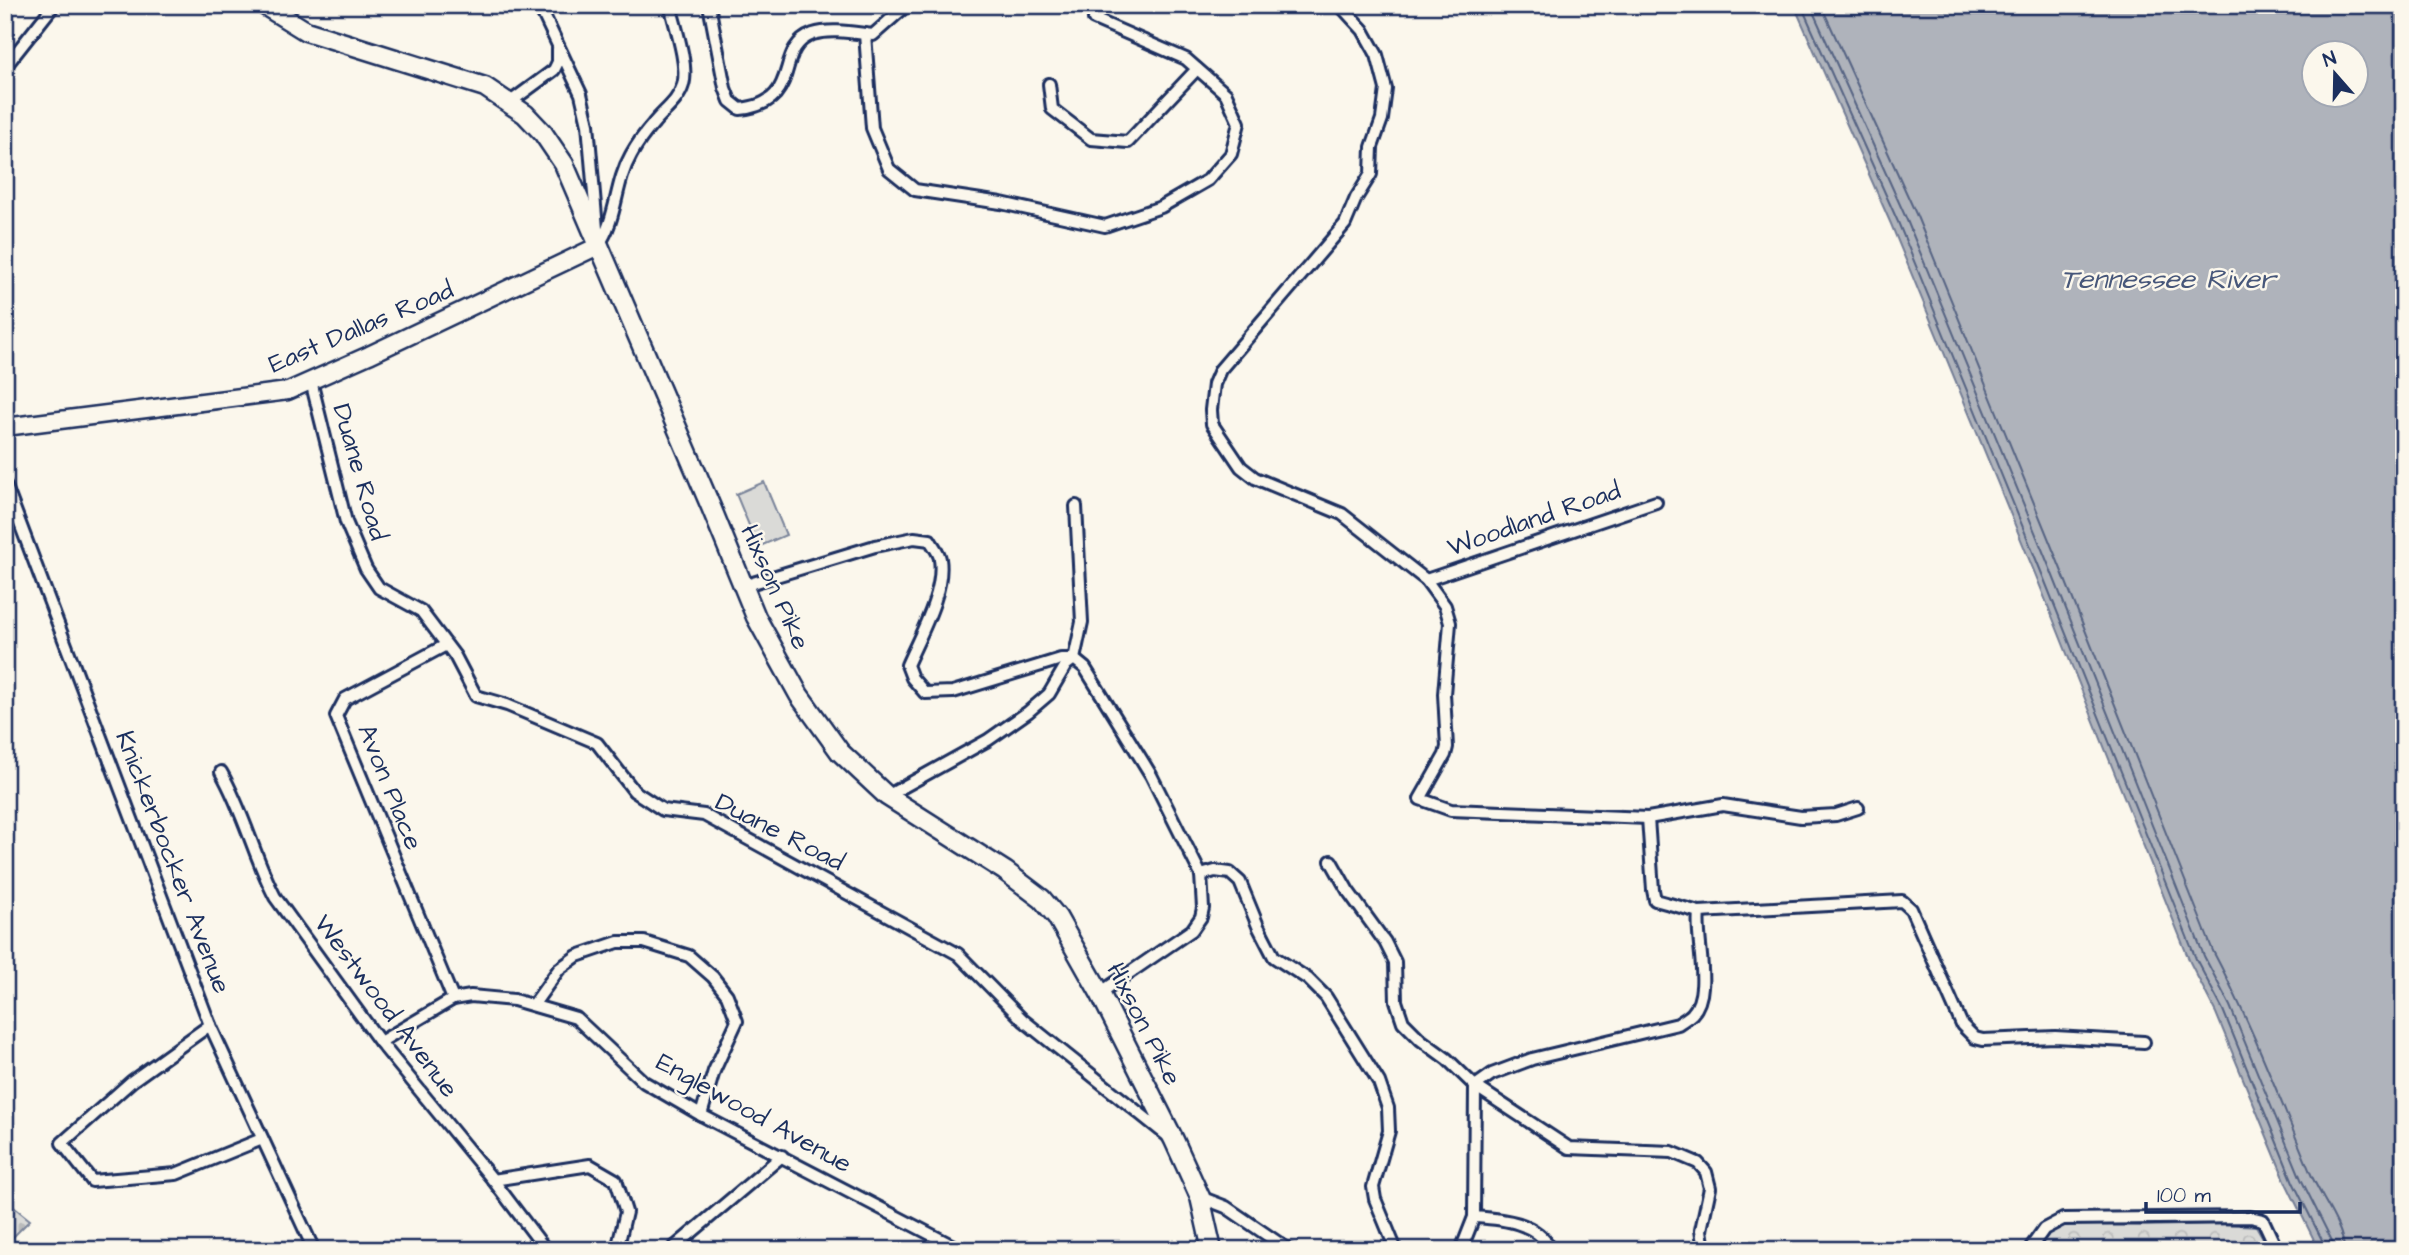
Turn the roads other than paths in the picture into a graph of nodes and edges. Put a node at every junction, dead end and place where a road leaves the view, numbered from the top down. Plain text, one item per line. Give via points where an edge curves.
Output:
1 (54, 5) edge
2 (264, 5) edge
3 (539, 5) edge
4 (670, 5) edge
5 (709, 5) edge
6 (907, 5) edge
7 (1105, 5) edge
8 (1168, 5) edge
9 (1186, 5) edge
10 (1340, 5) edge
11 (864, 34) junction
12 (558, 47) junction
13 (5, 67) edge
14 (1197, 69) junction
15 (1049, 85) dead end
16 (509, 103) junction
17 (598, 246) junction
18 (311, 381) junction
19 (5, 427) edge
20 (5, 484) edge
21 (1656, 502) dead end
22 (1076, 506) dead end
23 (1426, 580) junction
24 (743, 586) junction
25 (446, 645) junction
26 (1074, 659) junction
27 (221, 772) dead end
28 (887, 796) junction
29 (1858, 808) dead end
30 (1648, 818) junction
31 (1331, 860) dead end
32 (1201, 875) junction
33 (1699, 912) junction
34 (1100, 993) junction
35 (453, 999) junction
36 (534, 1004) junction
37 (210, 1025) junction
38 (380, 1042) junction
39 (2144, 1042) dead end
40 (1475, 1086) junction
41 (701, 1115) junction
42 (262, 1139) junction
43 (1174, 1140) junction
44 (782, 1156) junction
45 (493, 1180) junction
46 (1200, 1197) junction
47 (1474, 1217) junction
48 (314, 1250) edge
49 (546, 1250) edge
50 (617, 1250) edge
51 (671, 1250) edge
52 (961, 1250) edge
53 (1212, 1250) edge
54 (1289, 1250) edge
55 (1396, 1250) edge
56 (1461, 1250) edge
57 (1551, 1250) edge
58 (1704, 1250) edge
59 (2029, 1250) edge
60 (2277, 1250) edge

1 - 13 street
2 - 16 main road, Hixson Pike via 306,31 485,87
3 - 12 street
4 - 17 street via 684,84 631,155 620,180 609,230
5 - 11 street via 725,88 740,109 769,102 782,88 797,45 813,34
6 - 11 street via 873,35
7 - 14 street via 1094,19 1186,59
8 - 9 street
10 - 23 street via 1363,30 1377,55 1386,89 1372,147 1371,174 1345,224 1220,370 1214,384 1212,424 1241,467 1255,478 1342,514
11 - 14 street via 872,128 889,169 915,190 1105,226 1161,207 1208,180 1231,154 1239,123 1226,94
12 - 16 street via 554,70
12 - 17 street via 581,94 588,124
14 - 15 street via 1128,142 1091,139 1052,109
16 - 17 main road, Hixson Pike via 526,114 564,164
17 - 18 street, East Dallas Road
17 - 24 main road, Hixson Pike
18 - 19 street, East Dallas Road via 288,391
18 - 25 street, Duane Road via 346,522 366,569 379,588 421,611
20 - 37 street, Knickerbocker Avenue
21 - 23 street, Woodland Road
22 - 26 street via 1082,622
23 - 30 street via 1445,606 1450,623 1444,694 1447,747 1420,799 1451,810
24 - 26 street via 875,545 914,537 930,540 940,556 940,574 934,604 907,664 925,693 953,692
24 - 28 main road, Hixson Pike via 799,695 841,752
25 - 35 street, Avon Place via 345,699 336,716
25 - 43 street, Duane Road via 476,696 597,743 634,791 663,810 704,816 958,954 1024,1020
26 - 28 street via 1049,694 1028,712 988,740
26 - 32 street via 1086,668 1152,775
27 - 38 street, Westwood Avenue via 275,897
28 - 34 main road, Hixson Pike via 1042,899
29 - 30 street via 1801,817 1723,805
30 - 33 street via 1655,900
31 - 40 street via 1395,962 1396,1001 1403,1022
32 - 34 street via 1203,908 1192,930
32 - 55 street via 1230,873 1240,882 1274,957 1326,997 1379,1082 1388,1108 1389,1131 1373,1187
33 - 39 street via 1902,901 1911,909 1962,1026 1975,1038
33 - 40 street via 1701,998 1693,1013 1678,1024 1532,1059 1492,1073
34 - 43 main road, Hixson Pike
35 - 36 street, Englewood Avenue via 489,996
35 - 38 street, Englewood Avenue
36 - 41 street, Englewood Avenue via 576,1018 644,1082
36 - 41 street via 559,969 577,956 618,942 644,942 689,956 727,995 737,1021 714,1071
37 - 42 street, Knickerbocker Avenue
37 - 42 street via 132,1081 62,1143 92,1181 176,1174
38 - 45 street, Westwood Avenue
40 - 47 street
40 - 58 street via 1569,1148 1672,1153 1698,1163 1710,1188 1701,1230
41 - 44 street, Englewood Avenue
42 - 48 street, Knickerbocker Avenue
43 - 46 main road, Hixson Pike
44 - 51 street
44 - 52 street, Englewood Avenue
45 - 49 street, Westwood Avenue
45 - 50 street via 590,1166 616,1180 626,1212
46 - 53 main road, Hixson Pike
46 - 54 street via 1226,1207
47 - 56 street
47 - 57 street via 1509,1220 1536,1232
59 - 60 street via 2044,1229 2063,1219 2237,1217 2263,1220

